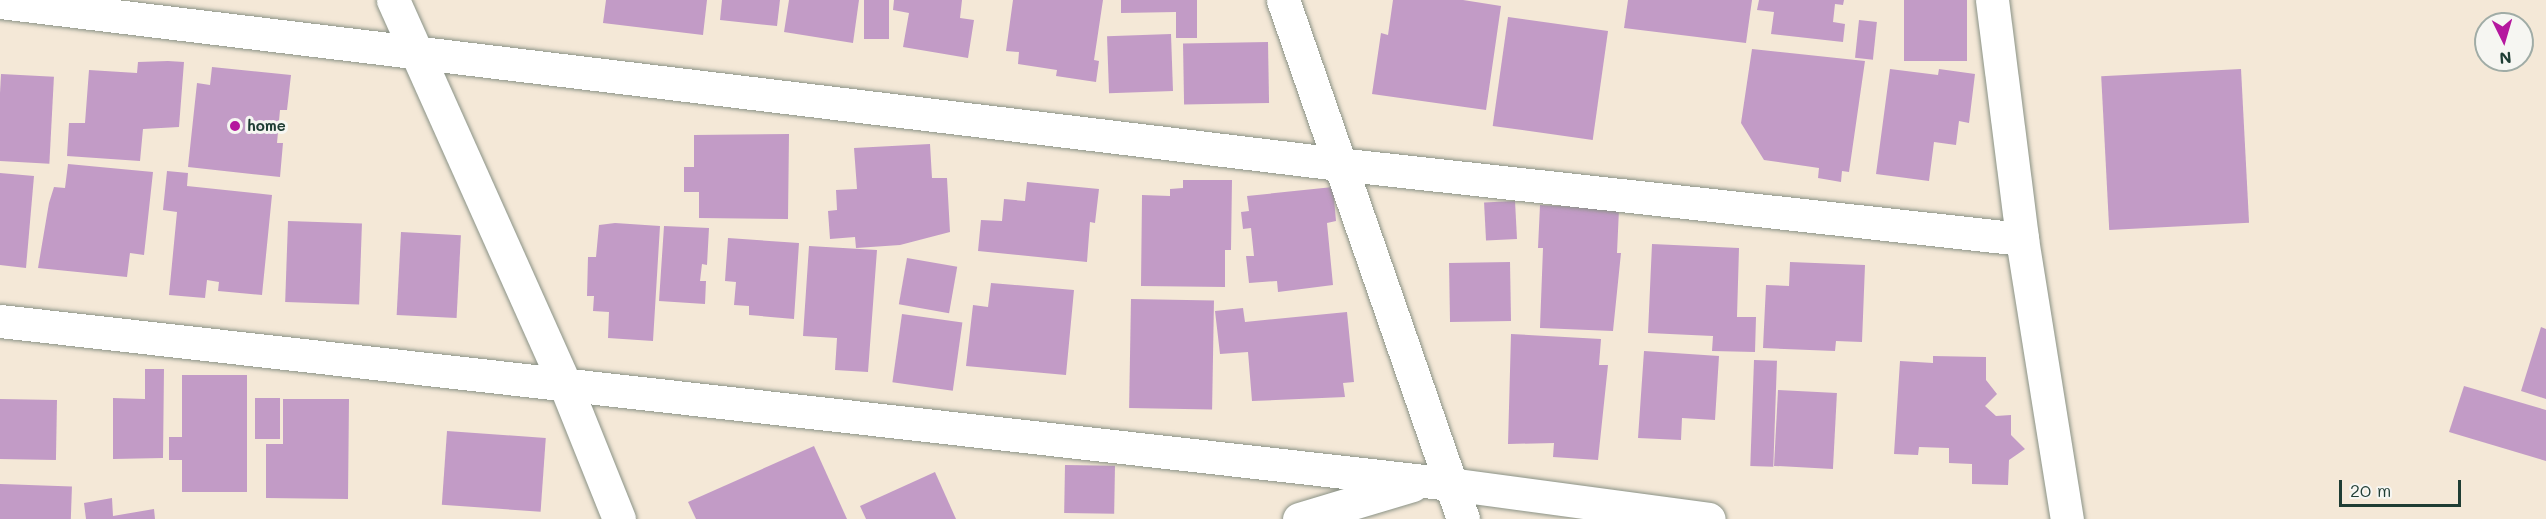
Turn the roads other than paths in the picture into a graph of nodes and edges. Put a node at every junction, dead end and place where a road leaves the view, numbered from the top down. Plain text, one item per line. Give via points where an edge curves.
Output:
1 (393, 0) edge
2 (1283, 0) edge
3 (1992, 0) edge
4 (0, 2) edge
5 (417, 53) junction
6 (1338, 164) junction
7 (2022, 239) junction
8 (0, 321) edge
9 (566, 387) junction
10 (1438, 482) junction
11 (619, 519) edge
12 (1299, 519) edge
13 (1462, 519) edge
14 (1709, 519) edge
15 (2067, 519) edge

1 - 5 street
2 - 6 street
3 - 7 street
4 - 5 street
5 - 6 street
5 - 9 street
6 - 7 street
6 - 10 street
7 - 15 street
8 - 9 street
9 - 10 street
9 - 11 street
10 - 12 street
10 - 13 street
10 - 14 street

